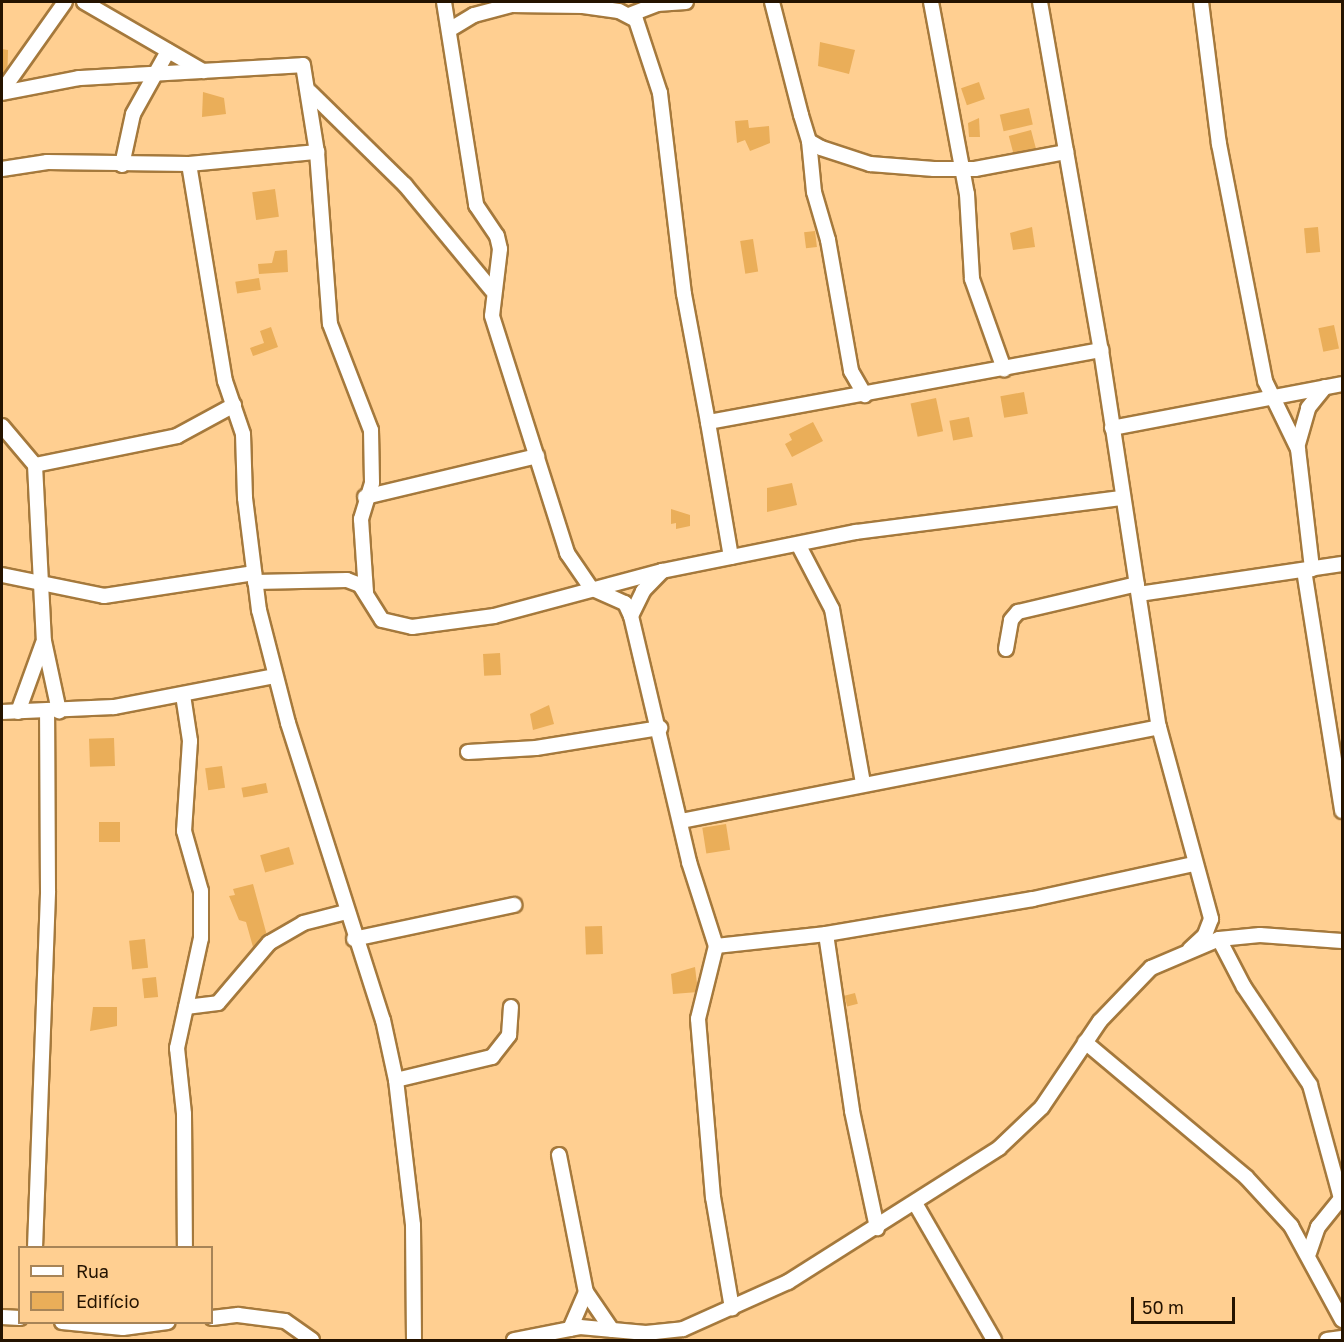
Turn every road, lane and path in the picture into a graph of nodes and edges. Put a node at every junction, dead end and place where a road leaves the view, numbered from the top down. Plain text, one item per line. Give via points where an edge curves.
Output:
1 (65, 2) edge
2 (84, 2) edge
3 (444, 2) edge
4 (686, 2) edge
5 (772, 2) edge
6 (931, 2) edge
7 (1040, 2) edge
8 (1201, 2) edge
9 (629, 15) junction
10 (449, 30) junction
11 (168, 51) junction
12 (204, 72) junction
13 (152, 73) junction
14 (2, 92) edge
15 (310, 92) junction
16 (809, 141) junction
17 (317, 152) junction
18 (1066, 152) junction
19 (189, 164) junction
20 (122, 165) junction
21 (2, 169) edge
22 (959, 170) junction
23 (492, 290) junction
24 (1101, 350) junction
25 (1004, 369) junction
26 (1342, 384) edge
27 (1325, 387) junction
28 (864, 395) junction
29 (1271, 397) junction
30 (234, 405) junction
31 (708, 422) junction
32 (2, 426) edge
33 (1112, 428) junction
34 (1298, 449) junction
35 (537, 456) junction
36 (35, 465) junction
37 (365, 497) junction
38 (1122, 498) junction
39 (798, 544) junction
40 (732, 557) junction
41 (1342, 564) edge
42 (1308, 569) junction
43 (662, 571) junction
44 (2, 575) edge
45 (254, 578) junction
46 (40, 580) junction
47 (591, 588) junction
48 (1138, 589) junction
49 (366, 593) junction
50 (631, 616) junction
51 (44, 641) junction
52 (1006, 650) dead end
53 (274, 676) junction
54 (183, 695) junction
55 (53, 711) junction
56 (2, 712) edge
57 (18, 712) junction
58 (1160, 727) junction
59 (660, 728) junction
60 (468, 752) dead end
61 (863, 783) junction
62 (1342, 811) edge
63 (681, 821) junction
64 (1194, 864) junction
65 (514, 905) dead end
66 (346, 912) junction
67 (826, 934) junction
68 (354, 939) junction
69 (1219, 939) junction
70 (1342, 941) edge
71 (716, 946) junction
72 (1190, 949) junction
73 (186, 1007) junction
74 (510, 1007) dead end
75 (1085, 1042) junction
76 (396, 1080) junction
77 (559, 1155) dead end
78 (1342, 1197) edge
79 (915, 1203) junction
80 (1291, 1226) junction
81 (1318, 1227) junction
82 (877, 1228) junction
83 (35, 1246) edge
84 (185, 1246) edge
85 (1309, 1253) junction
86 (586, 1292) junction
87 (732, 1308) junction
88 (2, 1317) edge
89 (18, 1318) edge
90 (213, 1318) edge
91 (1342, 1320) edge
92 (72, 1324) edge
93 (160, 1324) edge
94 (570, 1329) junction
95 (612, 1330) junction
96 (679, 1335) edge
97 (309, 1338) edge
98 (1342, 1338) edge
99 (414, 1341) edge
100 (514, 1341) edge
101 (994, 1341) edge
102 (1327, 1341) edge

1 - 14 street
2 - 11 street
3 - 10 street
4 - 9 street via 657,4
5 - 16 street
6 - 22 street
7 - 18 street
8 - 29 street via 1219,144
9 - 10 street via 584,6 511,5 474,15
9 - 31 street via 636,21 660,93 684,294
10 - 23 street via 476,205 497,236 500,249 500,272
11 - 12 street
11 - 13 street
12 - 13 street
12 - 15 street via 295,63 307,72
13 - 14 street via 79,78
13 - 20 street via 133,114
15 - 17 street
15 - 23 street via 405,185
16 - 22 street via 870,164
16 - 28 street via 814,192 828,240 851,371
17 - 19 street
17 - 37 street via 330,324 371,430 374,458
18 - 22 street
18 - 24 street
19 - 20 street
19 - 30 street via 225,381
20 - 21 street via 47,162
22 - 25 street via 967,194 974,289
23 - 35 street via 492,316
24 - 25 street
24 - 33 street
25 - 28 street
26 - 27 street
27 - 29 street
27 - 34 street via 1308,408
28 - 31 street
29 - 33 street
29 - 34 street
30 - 36 street via 177,436
30 - 45 street via 243,434
31 - 40 street
32 - 36 street
33 - 38 street
34 - 42 street
35 - 37 street
35 - 47 street via 558,531
36 - 46 street
37 - 49 street via 361,519
38 - 39 street via 1003,510
38 - 48 street
39 - 40 street
39 - 61 street via 832,609
40 - 43 street
41 - 42 street
42 - 48 street
42 - 62 street
43 - 47 street
43 - 50 street via 643,591
44 - 46 street
45 - 46 street via 104,596
45 - 49 street via 347,580
45 - 53 street
46 - 51 street
47 - 49 street via 494,616 412,627 382,620
47 - 50 street via 625,603
48 - 52 street via 1017,612 1011,620
48 - 58 street
50 - 59 street
51 - 55 street
51 - 57 street
53 - 54 street
53 - 66 street
54 - 55 street
54 - 73 street via 190,718 184,831 201,891 201,938
55 - 57 street
55 - 83 street
56 - 57 street
58 - 61 street via 1001,761
58 - 64 street
59 - 60 street via 536,748
59 - 63 street
61 - 63 street
63 - 71 street
64 - 67 street via 1033,899
64 - 72 street via 1210,918 1205,935
65 - 68 street
66 - 68 street
66 - 73 street via 303,923 269,943 218,1003
67 - 71 street
67 - 82 street via 852,1111
68 - 76 street via 383,1020
69 - 70 street via 1260,935
69 - 72 street
69 - 78 street via 1244,987 1310,1086
71 - 87 street via 698,1019 712,1197
72 - 75 street via 1140,978
73 - 84 street via 177,1048 184,1114
74 - 76 street via 509,1035 492,1057
75 - 79 street via 1042,1107 1018,1130
75 - 80 street via 1246,1177
76 - 99 street via 412,1225
77 - 86 street
78 - 81 street
79 - 82 street
79 - 101 street
80 - 81 street
80 - 85 street
81 - 85 street
82 - 87 street
85 - 91 street
86 - 94 street
86 - 95 street
87 - 96 street
88 - 89 street
90 - 97 street via 238,1315 285,1321
92 - 93 street via 123,1329
94 - 95 street
94 - 100 street
95 - 96 street
98 - 102 street

